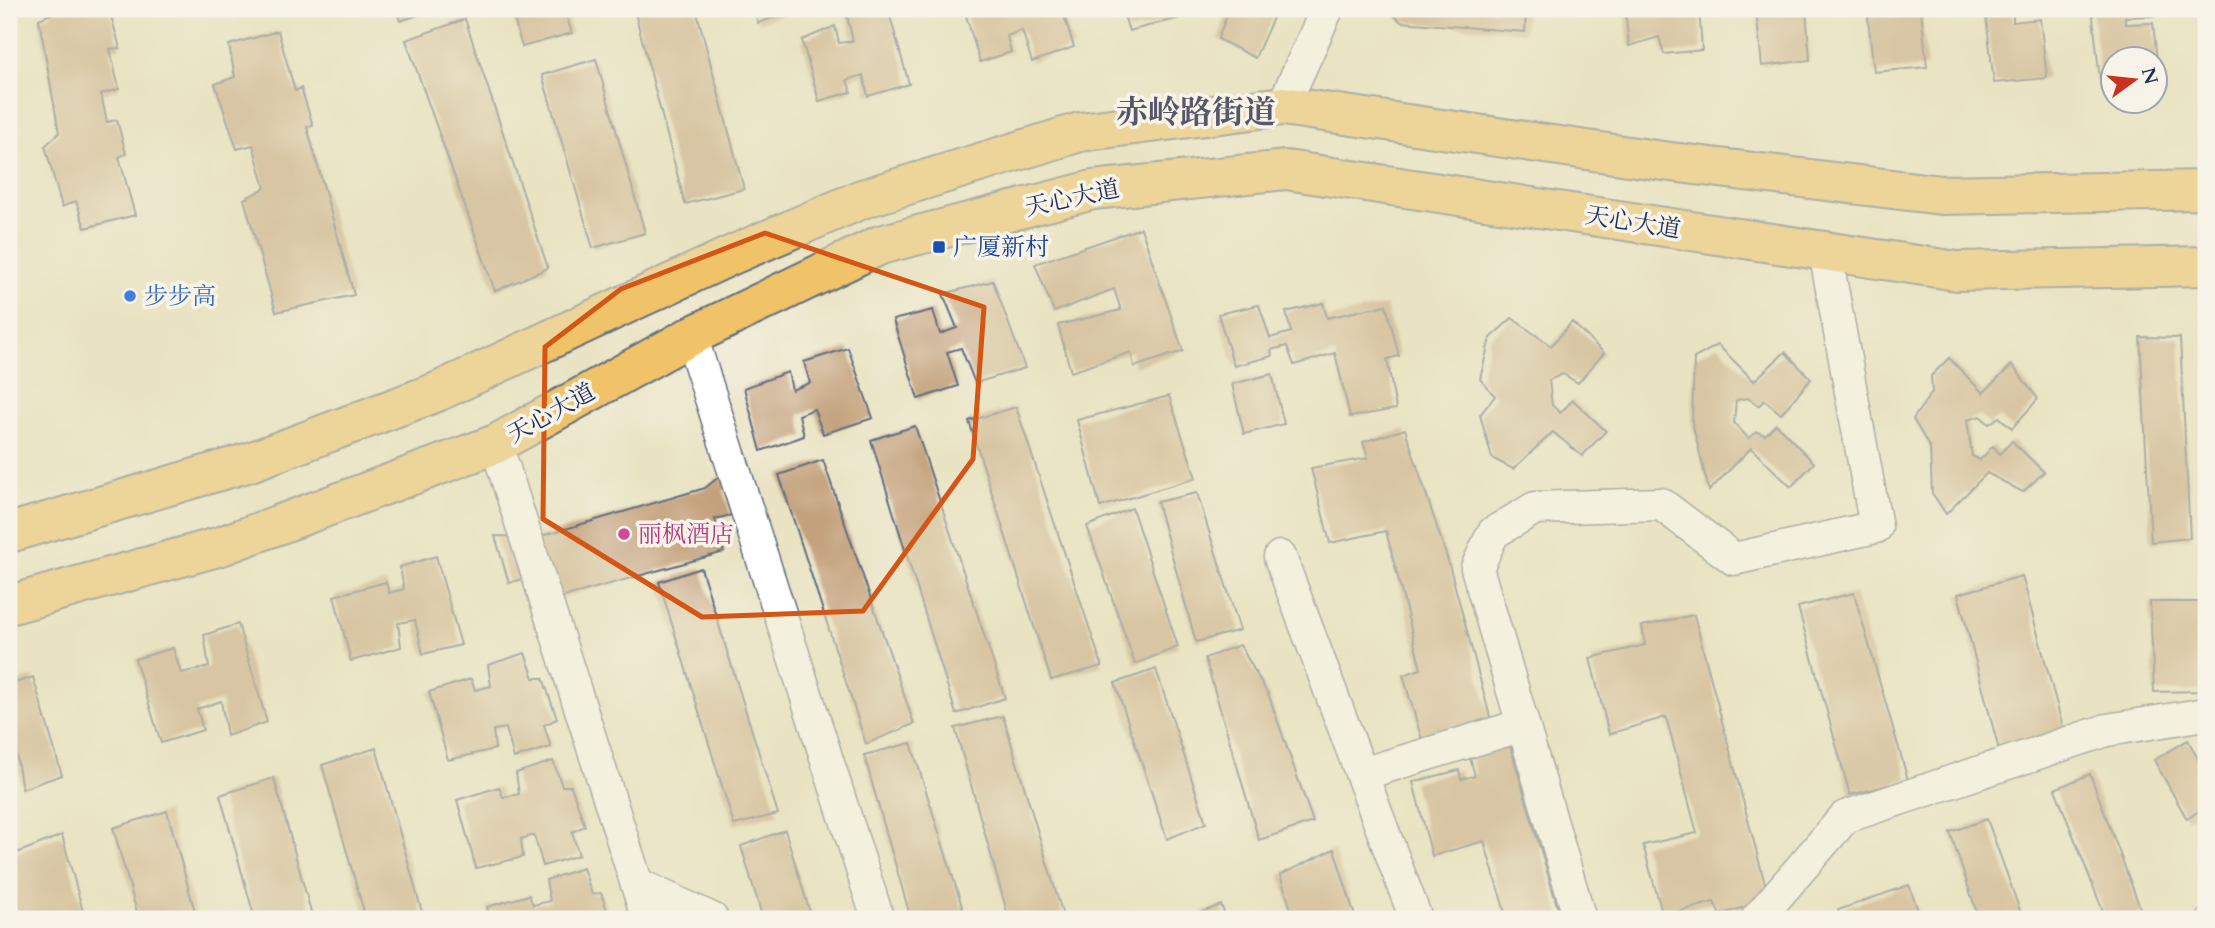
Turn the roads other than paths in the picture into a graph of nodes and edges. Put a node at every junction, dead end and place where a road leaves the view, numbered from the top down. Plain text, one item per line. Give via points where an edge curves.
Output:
1 (1327, 9) edge
2 (1283, 106) junction
3 (2206, 190) edge
4 (1825, 251) junction
5 (2206, 266) edge
6 (691, 335) junction
7 (496, 444) junction
8 (9, 533) edge
9 (1280, 557) dead end
10 (9, 605) edge
11 (2206, 714) edge
12 (1523, 725) junction
13 (1362, 774) junction
14 (637, 884) junction
15 (648, 919) edge
16 (712, 919) edge
17 (877, 919) edge
18 (1416, 919) edge
19 (1580, 919) edge
20 (1758, 919) edge

1 - 2 street
2 - 3 main road via 1663,161 1941,195
2 - 8 main road via 1080,132 862,199 437,392 250,461
4 - 5 main road, 天心大道 via 1957,271
4 - 6 main road, 天心大道 via 1286,170 1093,190 880,244
4 - 12 street via 1876,527 1734,559 1661,503 1535,508 1493,533 1477,568
6 - 7 main road, 天心大道
6 - 17 street
7 - 10 main road, 天心大道 via 221,546
7 - 14 street
9 - 13 street
11 - 20 street via 2108,730 1845,817
12 - 13 street
12 - 19 street
13 - 18 street
14 - 15 street
14 - 16 street

